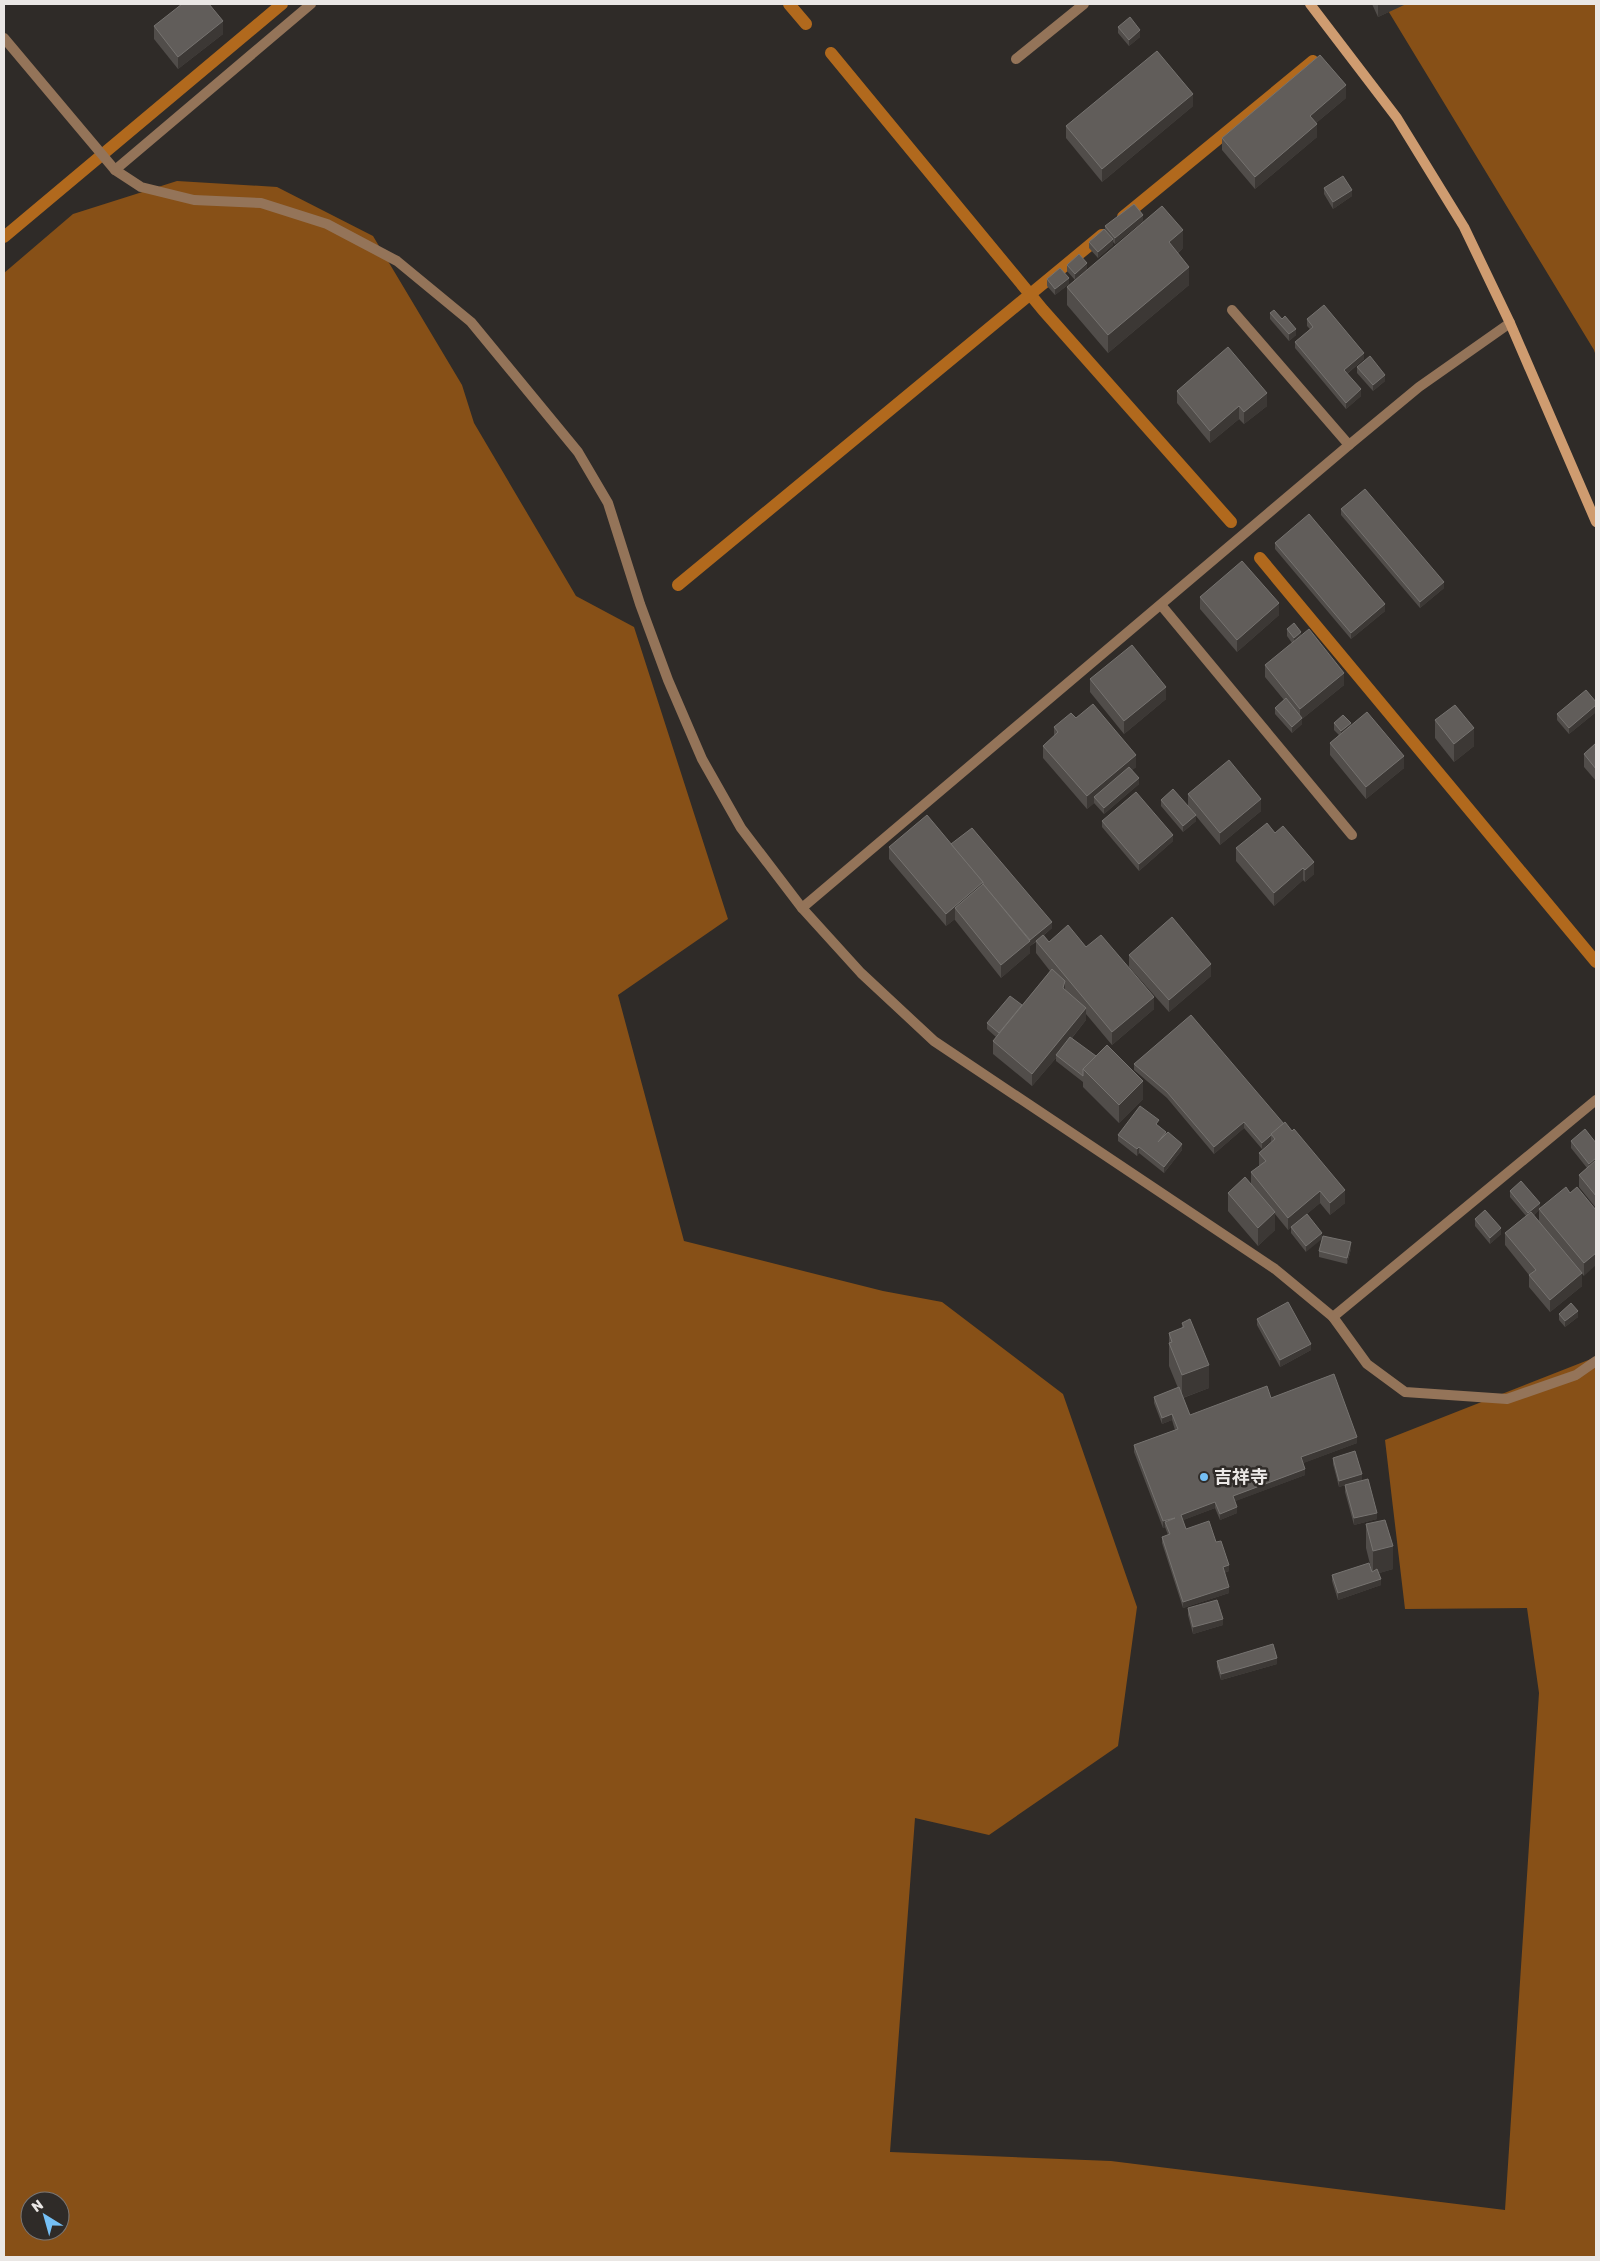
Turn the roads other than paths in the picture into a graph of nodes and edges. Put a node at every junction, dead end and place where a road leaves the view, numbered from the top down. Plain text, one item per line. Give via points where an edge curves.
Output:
1 (311, 4) edge
2 (1084, 4) edge
3 (1310, 4) edge
4 (4, 38) edge
5 (1016, 59) dead end
6 (115, 170) junction
7 (1232, 310) dead end
8 (1510, 323) junction
9 (1349, 445) junction
10 (1596, 522) edge
11 (1161, 605) junction
12 (1352, 835) dead end
13 (802, 908) junction
14 (1596, 1100) edge
15 (1333, 1317) junction
16 (1596, 1361) edge

1 - 6 street
2 - 5 street
3 - 8 street via 1397,118 1464,227
4 - 6 street
6 - 13 street via 141,187 194,200 261,204 327,224 397,261 471,322 578,452 608,504 668,680 702,759 741,828
7 - 9 street
8 - 9 street via 1420,387
8 - 10 street
9 - 11 street
11 - 12 street
11 - 13 street
13 - 15 street via 861,973 934,1041 1275,1269
14 - 15 street
15 - 16 street via 1367,1364 1405,1392 1506,1399 1576,1375

